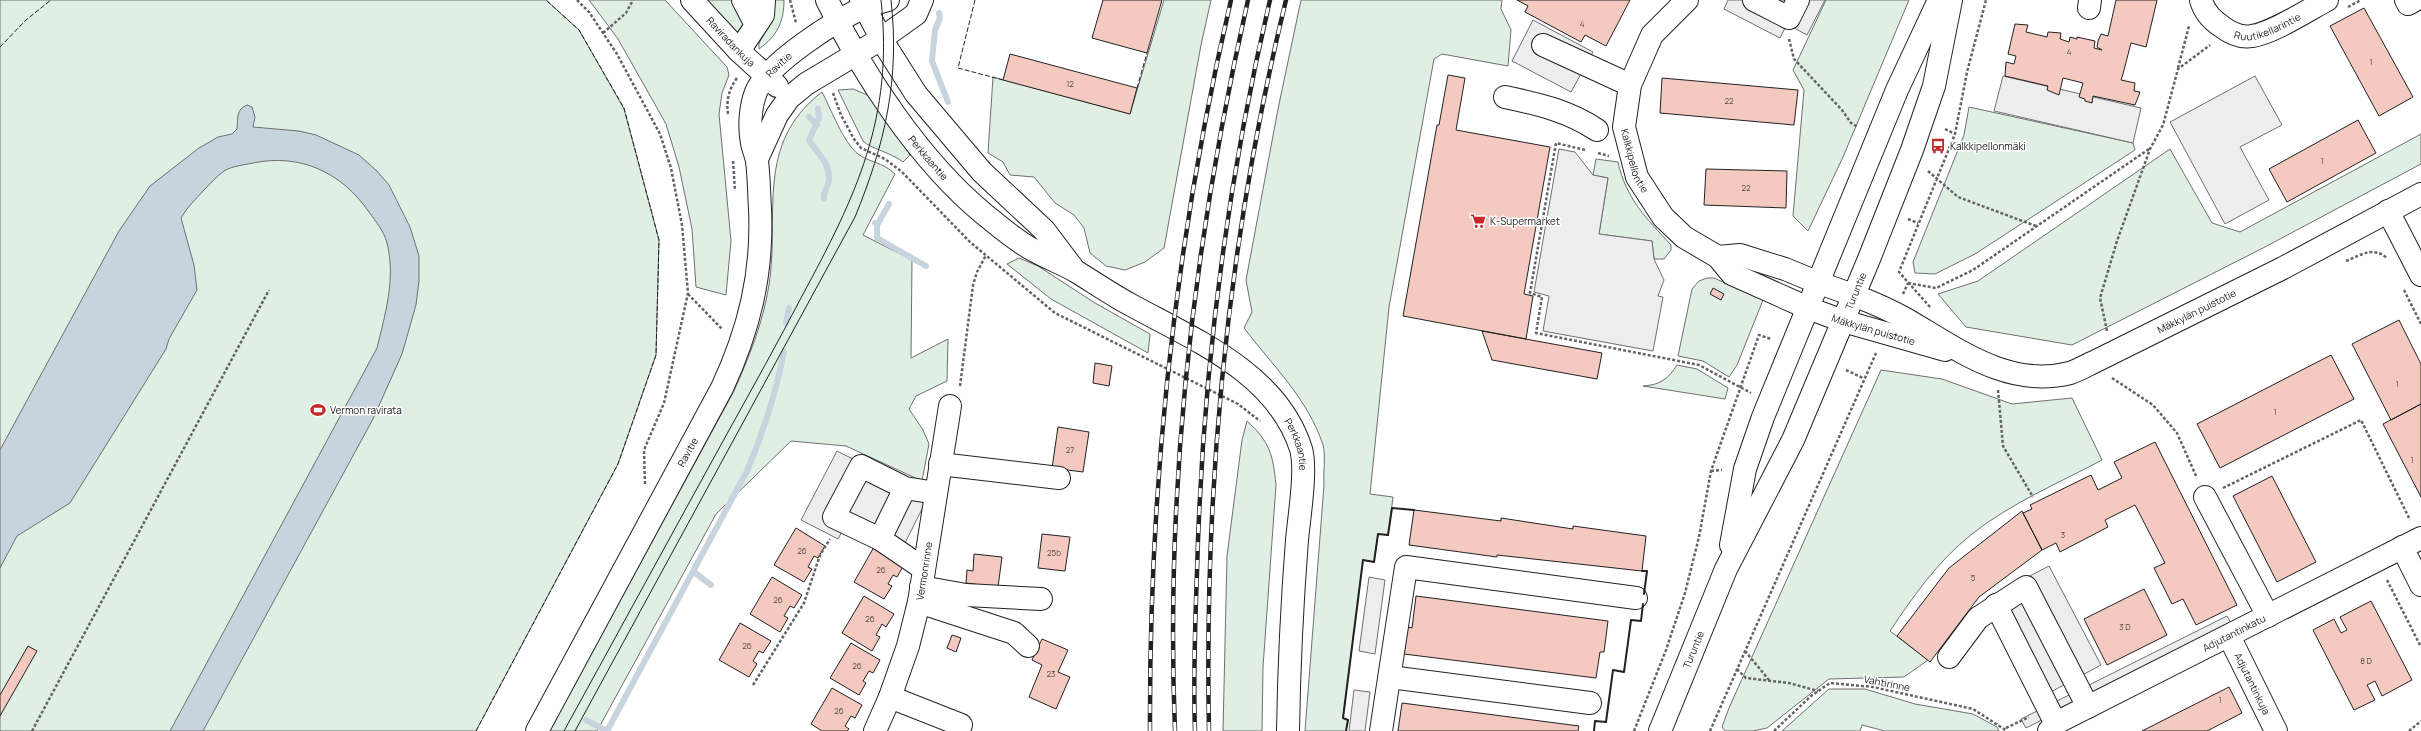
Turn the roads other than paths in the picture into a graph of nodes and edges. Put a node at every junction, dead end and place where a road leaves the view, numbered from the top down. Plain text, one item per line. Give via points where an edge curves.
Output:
1 (692, 0) edge
2 (743, 0) edge
3 (764, 0) edge
4 (827, 0) edge
5 (888, 0) edge
6 (922, 0) edge
7 (1686, 0) edge
8 (1754, 0) edge
9 (1939, 0) edge
10 (1951, 0) edge
11 (2327, 0) edge
12 (2406, 0) edge
13 (2415, 0) edge
14 (863, 4) edge
15 (1794, 9) edge
16 (2196, 9) edge
17 (838, 23) junction
18 (756, 25) junction
19 (881, 39) junction
20 (1543, 45) dead end
21 (739, 51) junction
22 (856, 54) junction
23 (766, 77) junction
24 (1630, 85) junction
25 (1505, 97) dead end
26 (790, 98) junction
27 (1598, 130) dead end
28 (757, 159) junction
29 (2421, 194) edge
30 (2388, 211) junction
31 (1718, 257) junction
32 (1076, 271) junction
33 (2421, 275) edge
34 (1819, 282) junction
35 (1854, 295) junction
36 (1808, 308) junction
37 (1843, 321) junction
38 (1963, 354) junction
39 (950, 406) road end
40 (940, 464) junction
41 (1059, 478) dead end
42 (905, 488) junction
43 (936, 493) junction
44 (2205, 497) road end
45 (880, 539) junction
46 (2414, 541) edge
47 (1726, 569) junction
48 (2421, 585) edge
49 (921, 586) junction
50 (1041, 598) dead end
51 (1636, 598) dead end
52 (1996, 605) junction
53 (2268, 616) junction
54 (2229, 636) junction
55 (1028, 646) dead end
56 (1949, 657) dead end
57 (1390, 677) junction
58 (890, 697) junction
59 (1590, 703) dead end
60 (2088, 707) junction
61 (961, 725) dead end
62 (537, 728) edge
63 (2052, 728) edge
64 (875, 731) edge
65 (1288, 731) edge
66 (1382, 731) edge
67 (1660, 731) edge
68 (2276, 731) edge

1 - 21 main road, Raviradankuja
2 - 18 main road
3 - 18 main road via 763,15
4 - 17 main road, Perkkaantie
5 - 14 main road, Ravitie
6 - 19 main road, Ravitie via 916,14
7 - 24 main road, Kalkkipellontie via 1652,35
8 - 15 main road
9 - 34 main road, Turuntie via 1897,90
10 - 35 main road, Turuntie via 1934,86 1912,150
11 - 16 main road, Ruutikellarintie via 2263,33 2244,36 2227,31
12 - 13 main road via 2408,4
14 - 17 main road, Ravitie
14 - 19 main road, Perkkaantie
17 - 22 main road, Perkkaantie
17 - 23 main road, Ravitie via 806,42
18 - 21 main road
19 - 22 main road, Ravitie
19 - 32 main road, Perkkaantie via 916,94 982,172 1044,230
20 - 24 main road
21 - 23 main road, Raviradankuja
22 - 26 main road, Ravitie via 806,84
22 - 32 main road, Perkkaantie via 916,146 983,214 1032,250
23 - 26 main road, Raviradankuja
23 - 28 main road, Ravitie via 756,92 750,122
24 - 31 main road, Kalkkipellontie via 1624,127 1637,177 1662,217 1684,237
25 - 27 main road via 1551,107
26 - 28 main road, Ravitie via 777,115
28 - 62 main road, Ravitie via 760,247 757,281 739,352 722,388
29 - 30 main road, Mäkkylän puistotie
30 - 33 main road
30 - 38 main road, Mäkkylän puistotie via 2283,268 2071,372 2027,376 2004,371
31 - 34 main road via 1740,255
31 - 36 main road, Kalkkipellontie via 1732,274
32 - 65 main road, Perkkaantie via 1124,302 1215,351 1246,372 1273,398 1289,420 1301,452 1302,484 1289,647
34 - 35 main road, Mäkkylän puistotie
34 - 36 main road, Turuntie
35 - 37 main road, Turuntie
35 - 38 main road, Mäkkylän puistotie via 1902,318
36 - 37 main road, Mäkkylän puistotie
36 - 47 main road, Turuntie via 1763,416 1745,469
37 - 38 main road, Mäkkylän puistotie via 1903,340
37 - 47 main road, Turuntie via 1793,440
39 - 40 main road, Vermonrinne
40 - 41 main road
40 - 43 main road, Vermonrinne
42 - 43 main road
42 - 45 main road
42 - 45 main road via 860,466 834,516
43 - 49 main road, Vermonrinne
44 - 53 main road
45 - 49 main road
46 - 48 main road
46 - 53 main road, Adjutantinkatu
47 - 67 main road, Turuntie
49 - 50 main road via 966,595
49 - 55 main road via 1014,633
49 - 58 main road, Vermonrinne via 908,646
51 - 57 main road via 1406,567
52 - 56 main road via 1978,618
52 - 60 main road via 2026,587
52 - 63 main road
53 - 54 main road, Adjutantinkatu
54 - 60 main road, Adjutantinkatu
54 - 68 main road, Adjutantinkuja
57 - 59 main road
57 - 66 main road
58 - 61 main road
58 - 64 main road, Vermonrinne
60 - 63 main road, Adjutantinkatu

